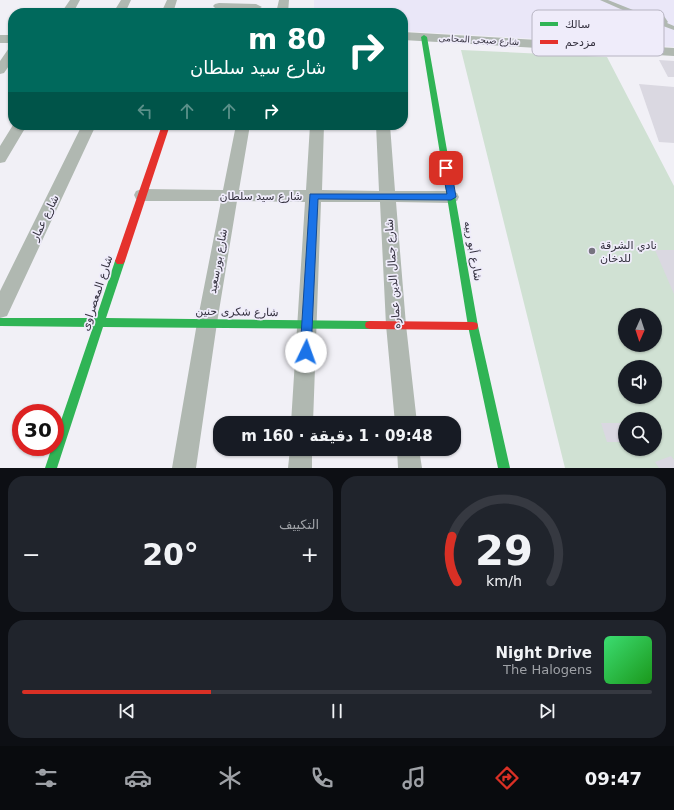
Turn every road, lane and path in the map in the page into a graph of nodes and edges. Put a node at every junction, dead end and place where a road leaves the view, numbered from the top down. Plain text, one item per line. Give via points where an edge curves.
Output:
1 (603, 0) edge
2 (219, 6) edge
3 (256, 7) dead end
4 (627, 10) edge
5 (664, 24) edge
6 (674, 28) edge
7 (408, 36) edge
8 (424, 37) junction
9 (532, 43) edge
10 (664, 51) edge
11 (674, 52) edge
12 (8, 58) edge
13 (0, 70) edge
14 (17, 130) edge
15 (87, 130) edge
16 (164, 130) edge
17 (242, 130) edge
18 (317, 130) edge
19 (383, 130) edge
20 (0, 158) edge
21 (142, 195) junction
22 (230, 196) junction
23 (313, 196) junction
24 (388, 197) junction
25 (451, 197) junction
26 (0, 310) edge
27 (0, 322) edge
28 (100, 322) junction
29 (207, 323) junction
30 (307, 324) junction
31 (396, 325) junction
32 (473, 326) junction
33 (302, 416) edge
34 (405, 416) edge
35 (301, 456) edge
36 (409, 456) edge
37 (52, 468) edge
38 (184, 468) edge
39 (300, 468) edge
40 (410, 468) edge
41 (504, 468) edge

1 - 4 lane
2 - 3 street
5 - 6 lane
7 - 8 street, شارع صبحى المحامى
8 - 9 street, شارع صبحى المحامى
8 - 25 street, شارع أبو ربيه
10 - 11 street, شارع صبحى المحامى
12 - 13 street
14 - 20 street
15 - 26 street, شارع عمار
16 - 21 street, شارع المعصراوى
17 - 22 street, شارع بورسعيد
18 - 23 street
19 - 24 street, شارع جمال الدين عماره
21 - 22 street, شارع سيد سلطان
21 - 28 street, شارع المعصراوى
22 - 23 street, شارع سيد سلطان
22 - 29 street, شارع بورسعيد
23 - 24 street, شارع سيد سلطان
23 - 30 street
24 - 25 street, شارع سيد سلطان
24 - 31 street, شارع جمال الدين عماره
25 - 32 street, شارع أبو ربيه
27 - 28 street, شارع شكرى حنين
28 - 29 street, شارع شكرى حنين
28 - 37 street, شارع المعصراوى
29 - 30 street, شارع شكرى حنين
29 - 38 street, شارع بورسعيد
30 - 31 street, شارع شكرى حنين
30 - 33 street
31 - 32 street, شارع شكرى حنين
31 - 34 street, شارع جمال الدين عماره
32 - 41 street, شارع أبو ربيه
35 - 39 street
36 - 40 street

